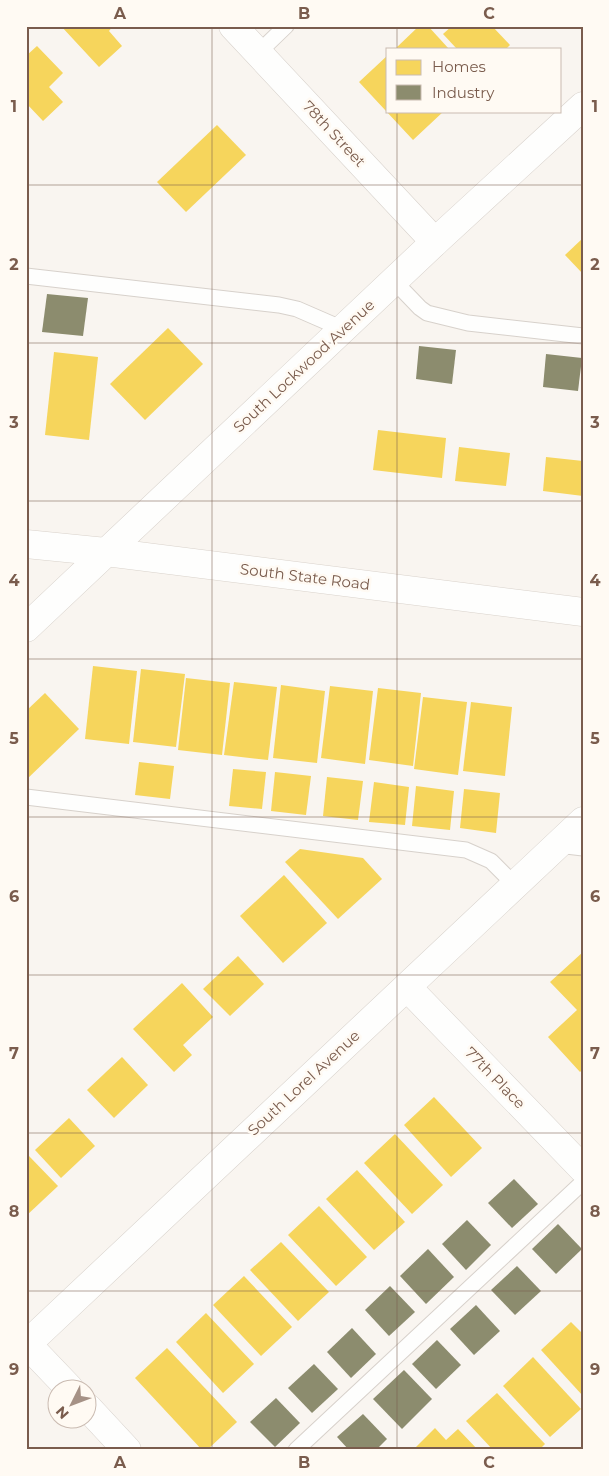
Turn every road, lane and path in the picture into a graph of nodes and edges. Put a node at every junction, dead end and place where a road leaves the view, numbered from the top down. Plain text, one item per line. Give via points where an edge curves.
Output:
1 (233, 26) edge
2 (286, 26) edge
3 (258, 53) junction
4 (583, 106) edge
5 (435, 242) junction
6 (26, 276) edge
7 (394, 281) junction
8 (343, 329) junction
9 (583, 336) edge
10 (26, 544) edge
11 (106, 552) junction
12 (583, 612) edge
13 (26, 628) edge
14 (26, 797) edge
15 (583, 822) edge
16 (570, 847) edge
17 (515, 886) junction
18 (407, 987) junction
19 (583, 1169) edge
20 (583, 1182) edge
21 (27, 1344) edge
22 (59, 1378) edge
23 (98, 1419) edge
24 (127, 1450) edge
25 (296, 1450) edge

1 - 3 street, 78th Street
2 - 3 lane
3 - 5 street, 78th Street
4 - 5 street, South Lockwood Avenue
5 - 7 street, South Lockwood Avenue
6 - 8 lane via 279,305 297,309
7 - 8 street, South Lockwood Avenue
7 - 9 lane via 427,313 468,323
8 - 11 street, South Lockwood Avenue
10 - 11 street, South State Road
11 - 12 street, South State Road
11 - 13 street, South Lockwood Avenue
14 - 17 lane via 466,850 491,861
15 - 16 street, South Lorel Avenue
16 - 17 street, South Lorel Avenue
17 - 18 street, South Lorel Avenue
18 - 19 street, 77th Place
18 - 21 street, South Lorel Avenue
20 - 25 lane
21 - 22 street
23 - 24 street

